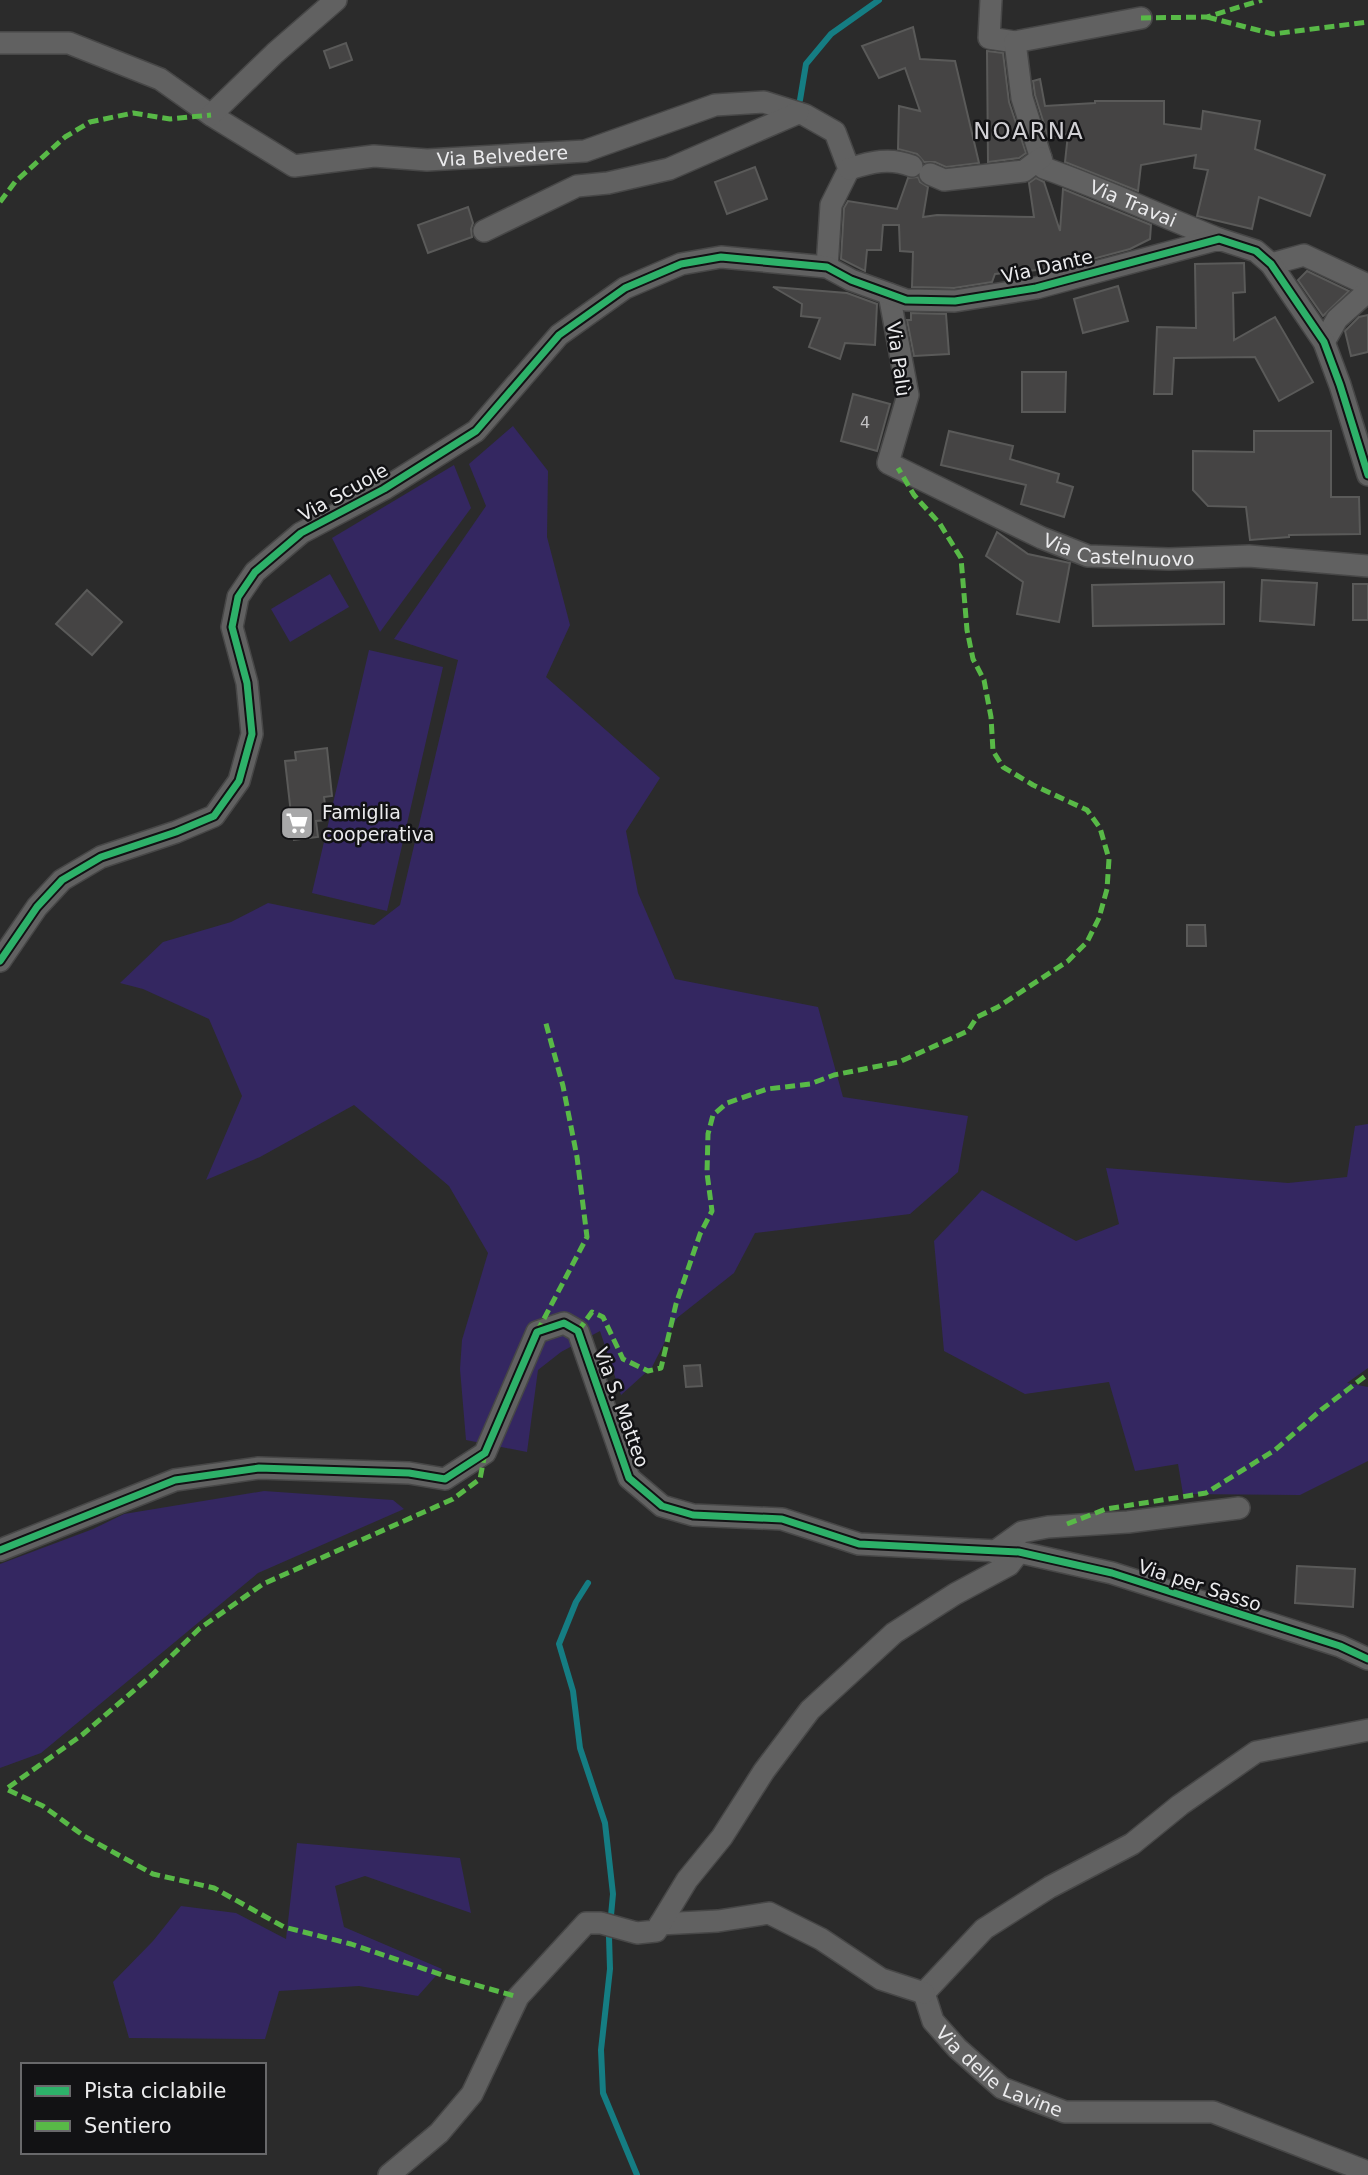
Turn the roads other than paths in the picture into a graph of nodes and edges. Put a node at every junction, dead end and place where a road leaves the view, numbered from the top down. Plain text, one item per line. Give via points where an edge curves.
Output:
1 (336, 0) edge
2 (991, 0) edge
3 (1141, 18) dead end
4 (1015, 42) junction
5 (0, 43) edge
6 (798, 113) junction
7 (211, 115) junction
8 (1043, 163) junction
9 (849, 169) junction
10 (484, 231) dead end
11 (1219, 239) junction
12 (1271, 264) junction
13 (827, 267) junction
14 (1368, 285) edge
15 (1368, 291) edge
16 (889, 294) junction
17 (1324, 342) junction
18 (888, 463) joint
19 (1368, 475) edge
20 (1368, 566) edge
21 (0, 961) edge
22 (1239, 1508) dead end
23 (0, 1550) edge
24 (994, 1552) junction
25 (1019, 1552) junction
26 (1368, 1659) edge
27 (1368, 1730) edge
28 (660, 1924) junction
29 (924, 1993) junction
30 (1368, 2172) edge
31 (389, 2175) edge

1 - 7 street
2 - 4 street via 989,38
3 - 4 street
4 - 8 street via 1022,98
5 - 7 street, Via Belvedere via 69,43 160,79
6 - 7 street, Via Belvedere via 764,102 716,105 585,150 427,160 374,156 294,166
6 - 9 street, Via Belvedere via 835,132
6 - 10 street, Via Belvedere via 669,169 577,186
8 - 9 street via 1024,171 943,180 904,163 878,160
8 - 11 street, Via Travai
9 - 13 street via 831,205
11 - 12 street via 1256,250
11 - 16 street, Via Dante via 1036,288 955,301 906,300
12 - 14 street via 1304,255
12 - 17 street
13 - 16 street, Via Dante
13 - 21 street, Via Scuole via 721,257 681,264 625,288 559,335 476,431 384,489 301,533 255,572 238,597 232,627 247,683 252,734 239,781 214,816 101,857 62,880
15 - 17 street via 1337,319
16 - 18 street, Via Palù via 908,395
17 - 19 street
18 - 20 street, Via Castelnuovo via 1088,556 1249,556
22 - 24 street via 1035,1529 1022,1532
23 - 24 street, Via S. Matteo via 175,1480 259,1468 445,1479 485,1453 537,1332 564,1323 578,1331 629,1478 662,1506 693,1516 782,1519 859,1544
24 - 25 street, Via S. Matteo
25 - 26 street, Via per Sasso via 1112,1573
25 - 28 street via 1009,1565 894,1633 810,1710
27 - 29 street via 1256,1752 1132,1844 1050,1887 984,1929
28 - 29 street via 769,1913 821,1939 881,1979
28 - 31 street via 656,1931 637,1933 586,1923 518,1997 472,2094 439,2133
29 - 30 street, Via delle Lavine via 933,2021 1002,2088 1065,2112 1213,2112

